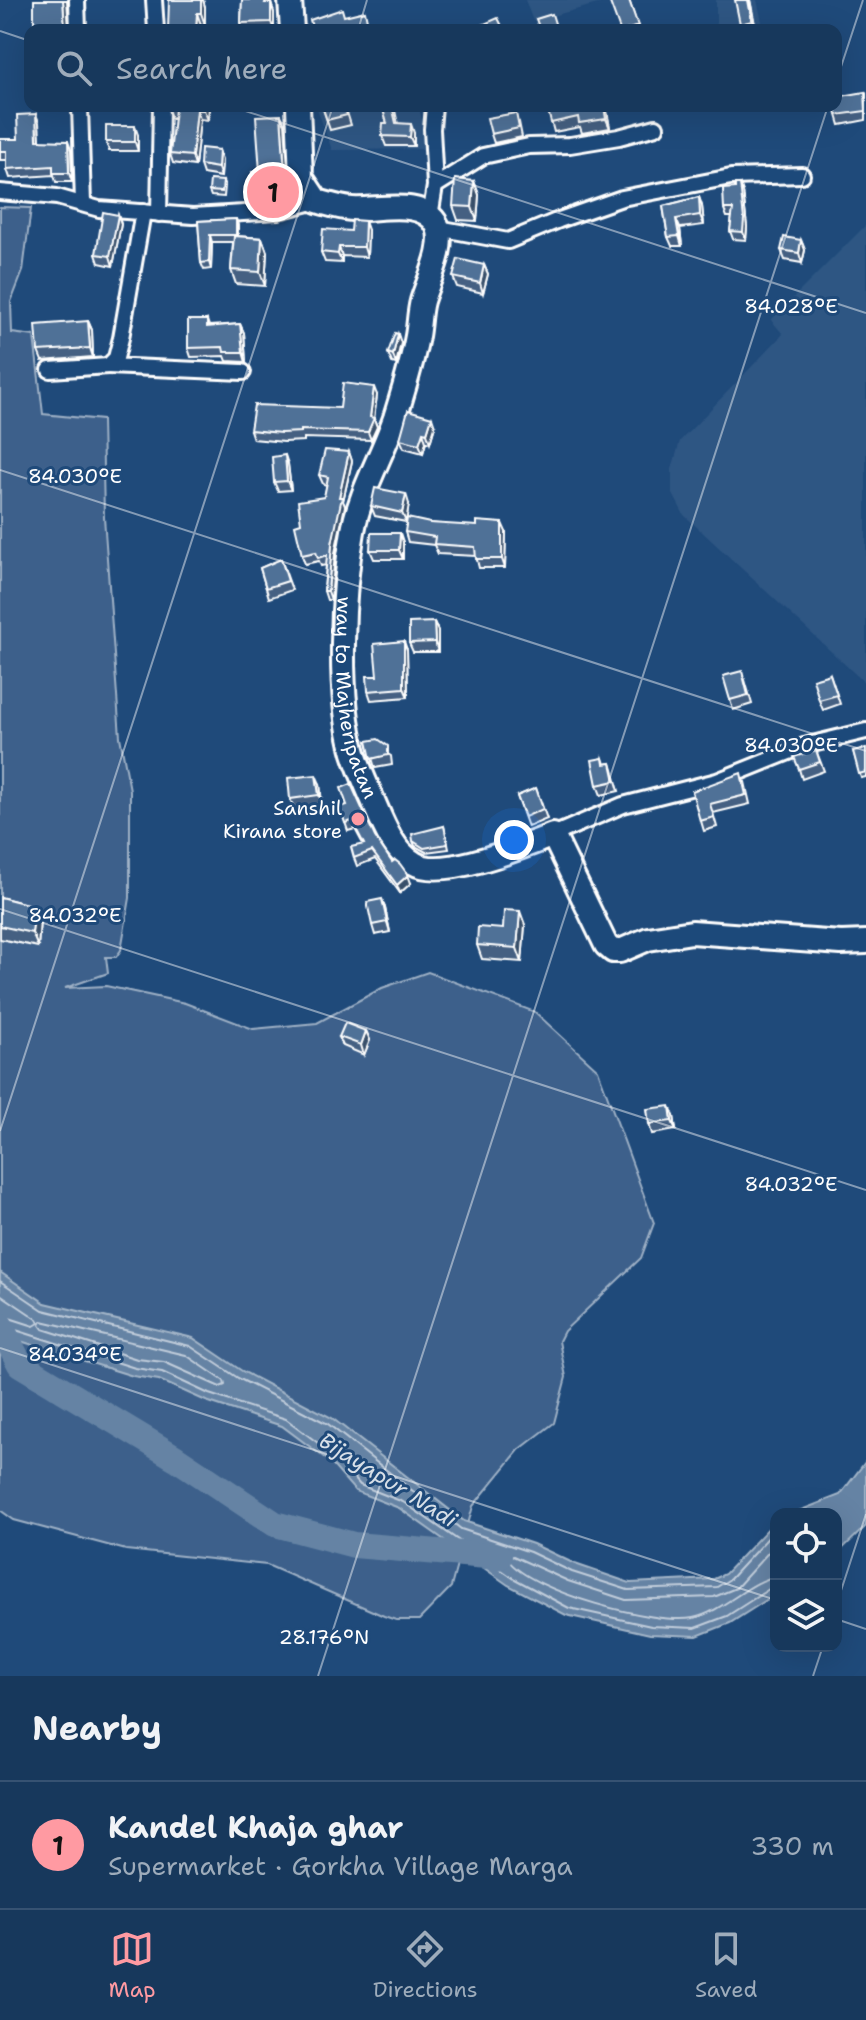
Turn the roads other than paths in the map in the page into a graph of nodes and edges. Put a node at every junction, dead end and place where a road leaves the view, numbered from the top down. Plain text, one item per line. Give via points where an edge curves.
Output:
1 (77, 0) edge
2 (154, 0) edge
3 (290, 0) edge
4 (78, 24) edge
5 (156, 24) edge
6 (292, 24) edge
7 (80, 112) edge
8 (161, 112) edge
9 (298, 112) edge
10 (433, 112) edge
11 (656, 127) dead end
12 (802, 175) dead end
13 (435, 186) junction
14 (0, 192) edge
15 (317, 201) junction
16 (83, 204) junction
17 (143, 212) junction
18 (159, 214) junction
19 (434, 222) junction
20 (108, 366) junction
21 (50, 370) dead end
22 (243, 372) dead end
23 (866, 731) edge
24 (553, 835) junction
25 (866, 942) edge

1 - 4 street
2 - 5 street
3 - 6 main road
7 - 16 street
8 - 18 street
9 - 15 main road via 301,177
10 - 13 street
11 - 13 street via 483,156
12 - 19 street via 731,177 622,198 508,241
13 - 19 street
14 - 16 street
15 - 18 street via 263,212
15 - 19 main road via 352,209 413,209
16 - 17 street
17 - 18 street
17 - 20 street via 121,338
19 - 24 main road, way to Majheripatan via 440,236 412,359 353,530 343,678 354,752 390,837 415,864 438,870 508,853
20 - 21 street
20 - 22 street
23 - 24 street via 804,746 717,781 623,805
24 - 25 main road via 613,951 692,932

